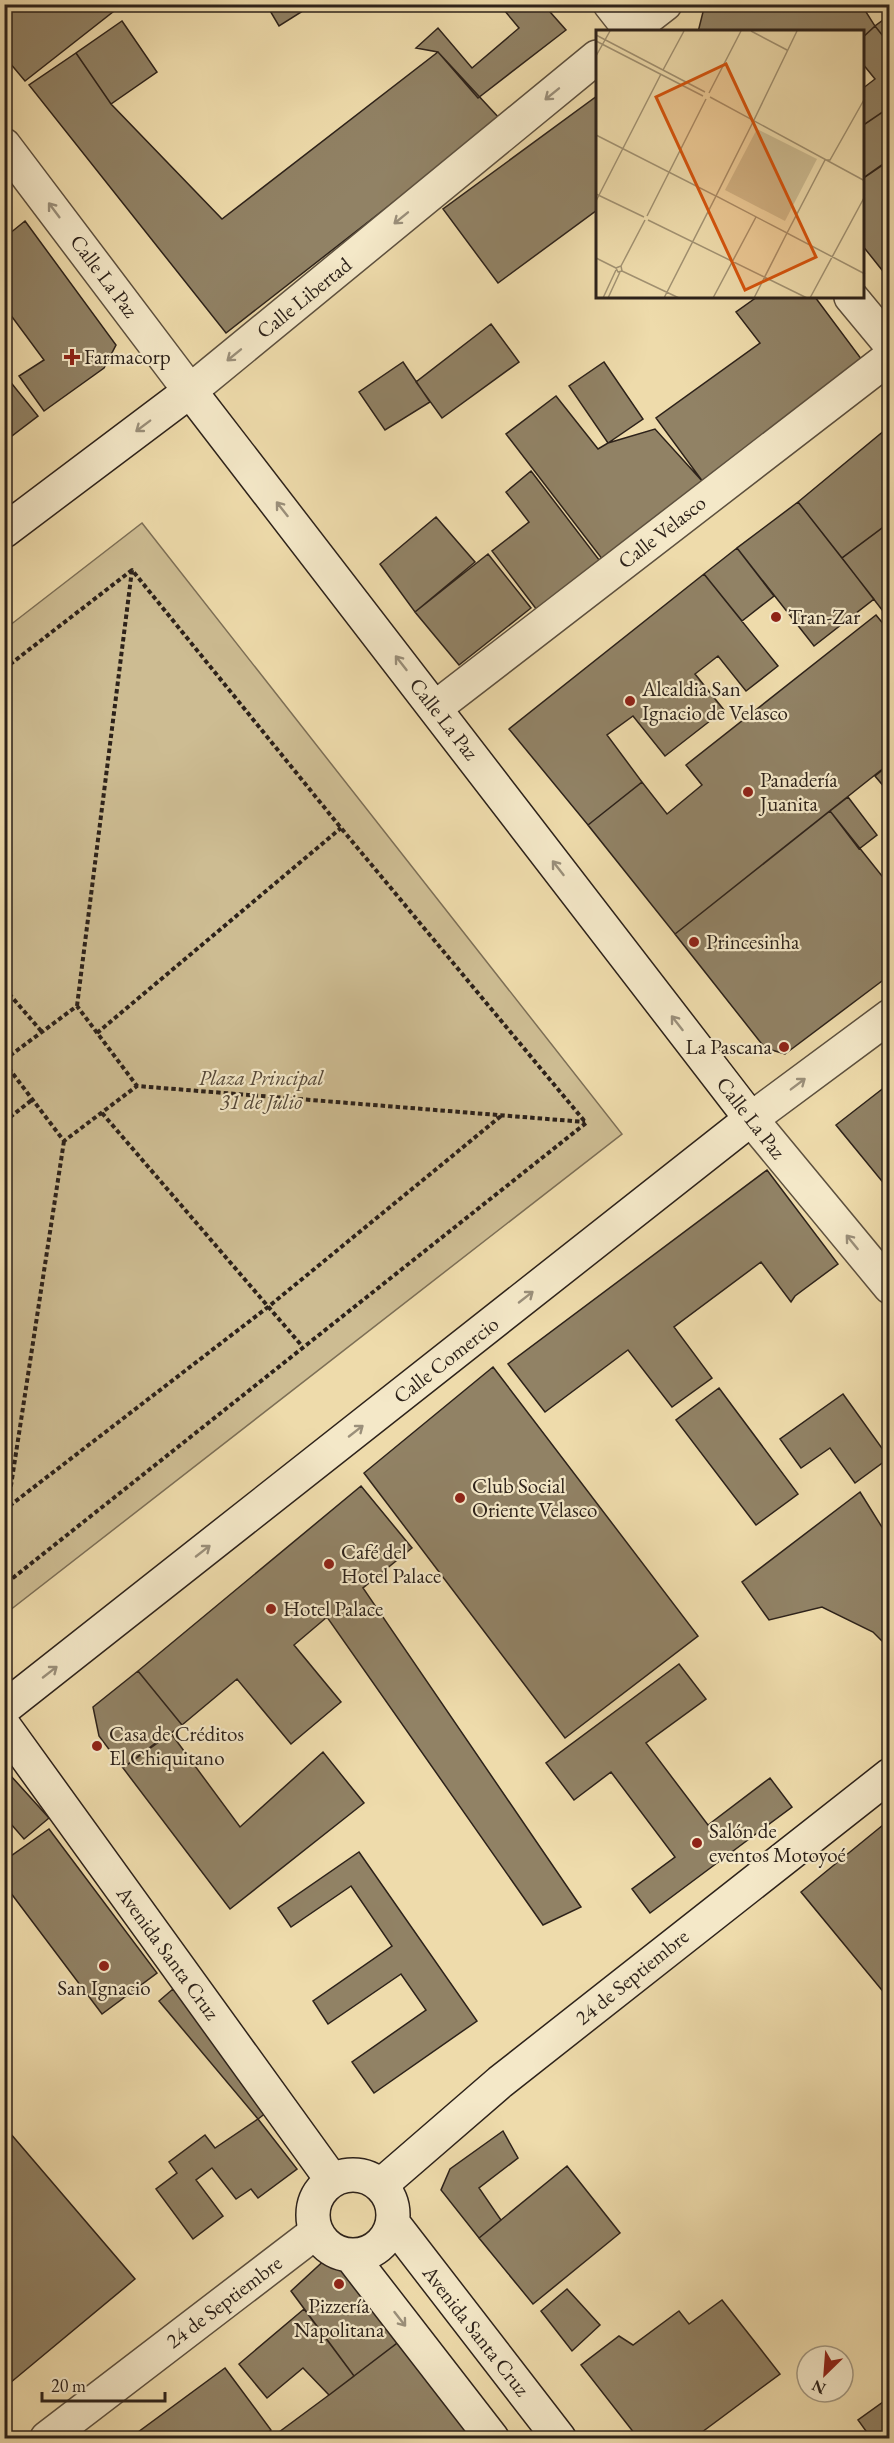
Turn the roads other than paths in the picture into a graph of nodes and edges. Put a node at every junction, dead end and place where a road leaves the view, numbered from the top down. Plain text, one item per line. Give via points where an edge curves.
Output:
1 (610, 4) edge
2 (665, 4) edge
3 (629, 30) edge
4 (631, 30) edge
5 (596, 58) edge
6 (4, 145) edge
7 (852, 298) edge
8 (890, 344) edge
9 (890, 357) edge
10 (190, 391) junction
11 (4, 531) edge
12 (435, 708) junction
13 (890, 1016) edge
14 (751, 1119) junction
15 (890, 1287) edge
16 (4, 1708) edge
17 (4, 1726) edge
18 (890, 1775) edge
19 (332, 2181) junction
20 (381, 2185) junction
21 (393, 2223) junction
22 (316, 2232) junction
23 (351, 2256) junction
24 (47, 2439) edge
25 (492, 2439) edge
26 (560, 2439) edge

1 - 3 main road
2 - 4 main road
5 -> 10 main road, Calle Libertad
10 -> 6 main road, Calle La Paz
7 - 8 main road
9 - 12 main road, Calle Velasco
10 -> 11 main road, Calle Libertad
12 -> 10 main road, Calle La Paz
14 -> 12 main road, Calle La Paz
14 -> 13 main road, Calle Comercio
15 -> 14 main road, Calle La Paz
16 -> 14 main road, Calle Comercio
17 - 19 main road, Avenida Santa Cruz
18 - 20 main road, 24 de Septiembre via 509,2075
19 - 20 main road via 357,2174
19 - 22 main road via 316,2197 312,2209
20 - 21 main road via 389,2196
21 - 23 main road via 382,2243
21 - 26 main road, Avenida Santa Cruz
22 - 23 main road via 331,2248
22 - 24 main road, 24 de Septiembre
23 -> 25 main road

